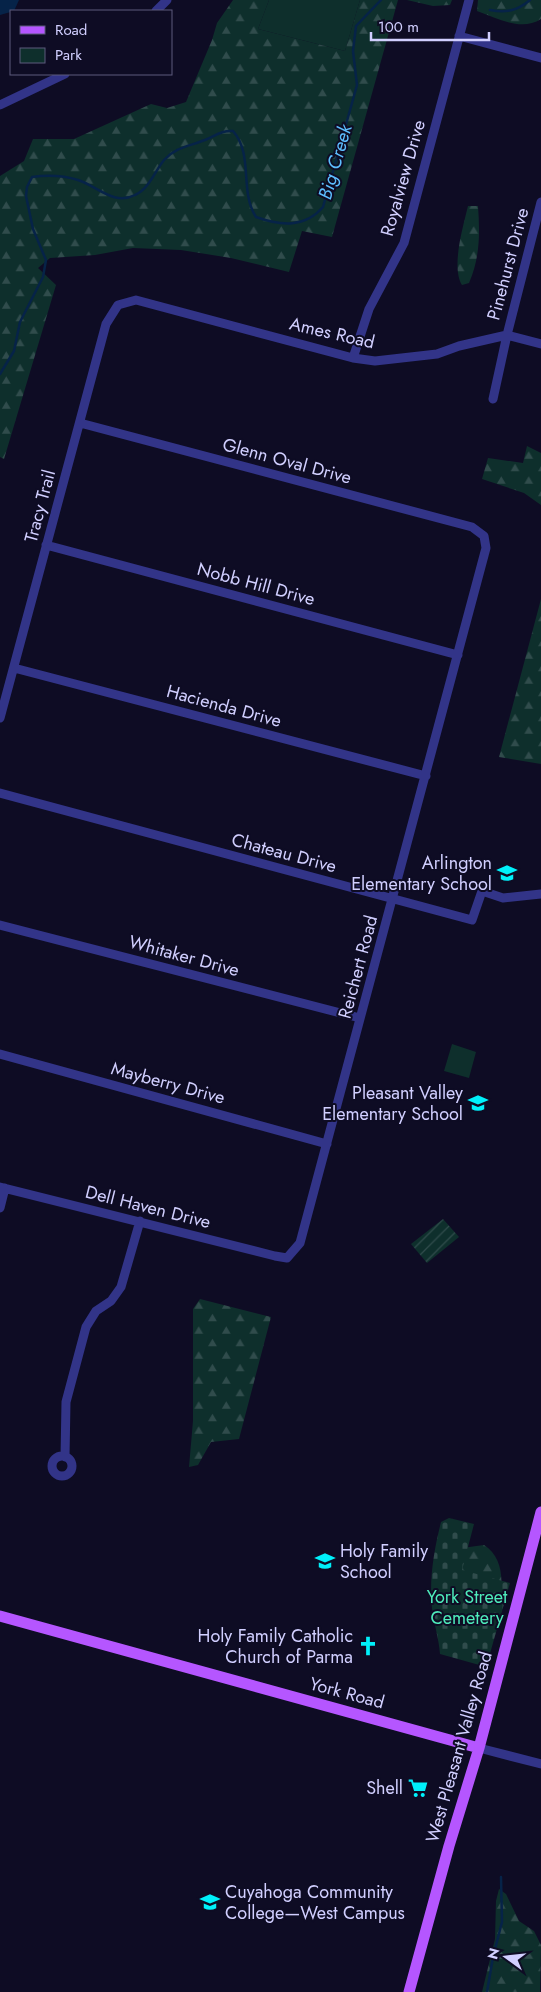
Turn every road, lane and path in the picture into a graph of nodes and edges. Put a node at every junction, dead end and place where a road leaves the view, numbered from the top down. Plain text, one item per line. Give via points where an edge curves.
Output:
1 (167, 0) edge
2 (469, 0) edge
3 (157, 10) edge
4 (459, 36) junction
5 (541, 58) edge
6 (63, 75) edge
7 (0, 105) edge
8 (541, 202) edge
9 (118, 305) joint
10 (507, 335) junction
11 (541, 344) edge
12 (353, 358) junction
13 (493, 398) dead end
14 (80, 423) junction
15 (484, 536) joint
16 (46, 545) junction
17 (458, 655) junction
18 (14, 668) junction
19 (0, 718) edge
20 (426, 776) junction
21 (0, 793) edge
22 (541, 894) edge
23 (393, 899) junction
24 (0, 925) edge
25 (360, 1018) junction
26 (0, 1054) edge
27 (327, 1144) junction
28 (3, 1187) edge
29 (0, 1208) edge
30 (140, 1221) junction
31 (287, 1258) joint
32 (65, 1458) dead end
33 (541, 1512) edge
34 (0, 1616) edge
35 (479, 1748) junction
36 (541, 1764) edge
37 (409, 1992) edge

1 - 3 street
2 - 4 street, Royalview Drive
4 - 5 street
4 - 12 street, Royalview Drive via 404,243 369,309
6 - 7 street
8 - 10 street, Pinehurst Drive
9 - 12 street, Ames Road via 136,300
9 - 14 street, Tracy Trail via 106,324
10 - 11 street, Ames Road
10 - 12 street, Ames Road via 437,354 375,361
10 - 13 street, Pinehurst Drive
14 - 15 street, Glenn Oval Drive via 472,527
14 - 16 street, Tracy Trail
15 - 17 street, Reichert Road via 486,548
16 - 17 street, Nobb Hill Drive
16 - 18 street, Tracy Trail
17 - 20 street, Reichert Road
18 - 19 street, Tracy Trail
18 - 20 street, Hacienda Drive
20 - 23 street, Reichert Road
21 - 23 street, Chateau Drive
22 - 23 street, Chateau Drive via 503,898 482,891 472,920
23 - 25 street, Reichert Road
24 - 25 street, Whitaker Drive
25 - 27 street, Reichert Road
26 - 27 street, Mayberry Drive
27 - 31 street, Reichert Road via 300,1243
28 - 29 street
28 - 30 street, Dell Haven Drive
30 - 31 street, Dell Haven Drive
30 - 32 street via 121,1287 112,1301 96,1311 86,1327 66,1402
33 - 35 main road, West Pleasant Valley Road
34 - 35 main road, York Road
35 - 36 street, York Road
35 - 37 main road, West Pleasant Valley Road

